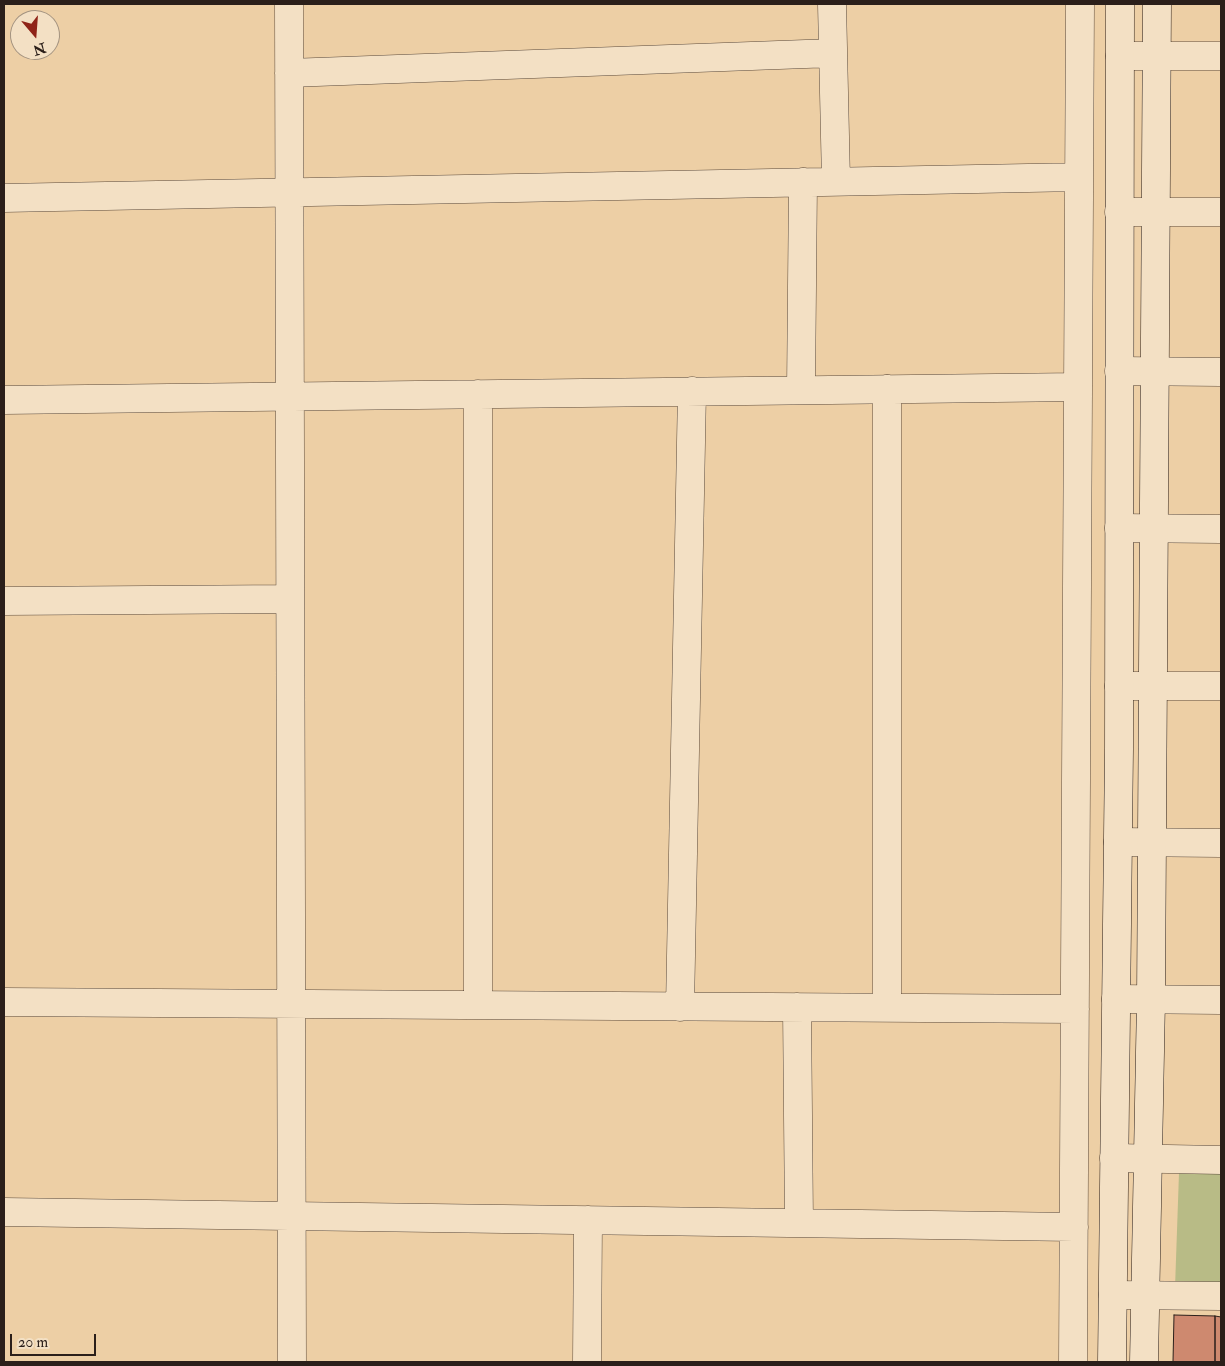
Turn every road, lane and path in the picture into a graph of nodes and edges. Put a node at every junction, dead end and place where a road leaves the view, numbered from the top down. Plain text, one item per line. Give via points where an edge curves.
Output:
1 (289, 4) edge
2 (832, 4) edge
3 (1080, 4) edge
4 (1120, 4) edge
5 (1157, 4) edge
6 (833, 53) junction
7 (1120, 56) junction
8 (1156, 56) junction
9 (1221, 56) edge
10 (289, 74) junction
11 (1079, 177) junction
12 (836, 181) junction
13 (803, 182) junction
14 (289, 192) junction
15 (4, 198) edge
16 (1119, 212) junction
17 (1156, 212) junction
18 (1221, 212) edge
19 (1119, 371) junction
20 (1155, 372) junction
21 (1221, 372) edge
22 (1078, 387) junction
23 (886, 389) junction
24 (801, 390) junction
25 (692, 391) junction
26 (478, 394) junction
27 (290, 396) junction
28 (4, 400) edge
29 (1119, 528) junction
30 (1154, 529) junction
31 (1221, 529) edge
32 (290, 598) junction
33 (4, 600) edge
34 (1119, 686) junction
35 (1153, 686) junction
36 (1221, 686) edge
37 (1118, 842) junction
38 (1152, 842) junction
39 (1221, 842) edge
40 (1116, 999) junction
41 (1151, 1000) junction
42 (1221, 1000) edge
43 (4, 1002) edge
44 (291, 1004) junction
45 (478, 1006) junction
46 (680, 1007) junction
47 (798, 1007) junction
48 (887, 1008) junction
49 (1075, 1009) junction
50 (1114, 1158) junction
51 (1149, 1159) junction
52 (1221, 1160) edge
53 (4, 1212) edge
54 (292, 1216) junction
55 (588, 1220) junction
56 (800, 1222) junction
57 (1074, 1226) junction
58 (1113, 1295) junction
59 (1146, 1296) junction
60 (1221, 1296) edge
61 (292, 1362) edge
62 (587, 1362) edge
63 (1073, 1362) edge
64 (1112, 1362) edge
65 (1144, 1362) edge

1 - 10 street
2 - 6 street
3 - 11 street
4 - 7 street
5 - 8 street
6 - 10 street
6 - 12 street
7 - 8 street
7 - 16 street
8 - 9 street
8 - 17 street
10 - 14 street
11 - 12 street
11 - 22 street
12 - 13 street
13 - 14 street
13 - 24 street
14 - 15 street
14 - 27 street
16 - 17 street
16 - 19 street
17 - 18 street
17 - 20 street
19 - 20 street
19 - 29 street
20 - 21 street
20 - 30 street
22 - 23 street
22 - 49 street
23 - 24 street
23 - 48 street
24 - 25 street
25 - 26 street
25 - 46 street
26 - 27 street
26 - 45 street
27 - 28 street
27 - 32 street
29 - 30 street
29 - 34 street
30 - 31 street
30 - 35 street
32 - 33 street
32 - 44 street
34 - 35 street
34 - 37 street
35 - 36 street
35 - 38 street
37 - 38 street
37 - 40 street
38 - 39 street
38 - 41 street
40 - 41 street
40 - 50 street
41 - 42 street
41 - 51 street
43 - 44 street
44 - 45 street
44 - 54 street
45 - 46 street
46 - 47 street
47 - 48 street
47 - 56 street
48 - 49 street
49 - 57 street
50 - 51 street
50 - 58 street
51 - 52 street
51 - 59 street
53 - 54 street
54 - 55 street
54 - 61 street
55 - 56 street
55 - 62 street
56 - 57 street
57 - 63 street
58 - 59 street
58 - 64 street
59 - 60 street
59 - 65 street

